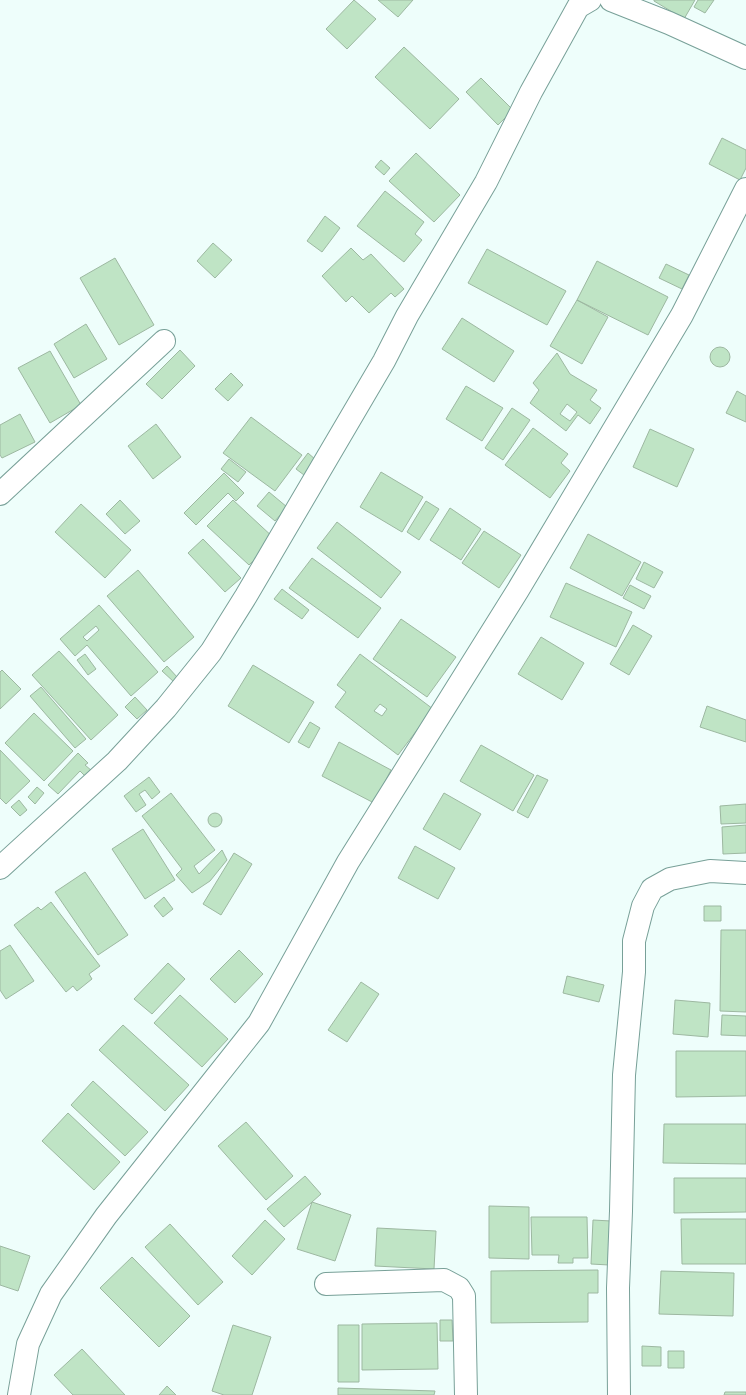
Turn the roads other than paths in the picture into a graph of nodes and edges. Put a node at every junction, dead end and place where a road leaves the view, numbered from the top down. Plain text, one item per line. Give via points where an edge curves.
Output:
1 (590, 0) edge
2 (611, 0) edge
3 (746, 58) edge
4 (746, 188) edge
5 (164, 340) dead end
6 (0, 494) edge
7 (0, 868) edge
8 (746, 873) edge
9 (326, 1284) dead end
10 (19, 1395) edge
11 (466, 1395) edge
12 (619, 1395) edge

1 - 7 street via 578,7 531,92 486,182 407,316 384,361 211,652 166,708 117,760
2 - 3 street
4 - 10 street via 682,315 518,590 348,862 259,1023 106,1216 51,1294 28,1344
5 - 6 street
8 - 12 street via 710,871 670,880 652,889 643,906 634,941 634,972 624,1075 618,1288
9 - 11 street via 444,1280 460,1288 464,1296

